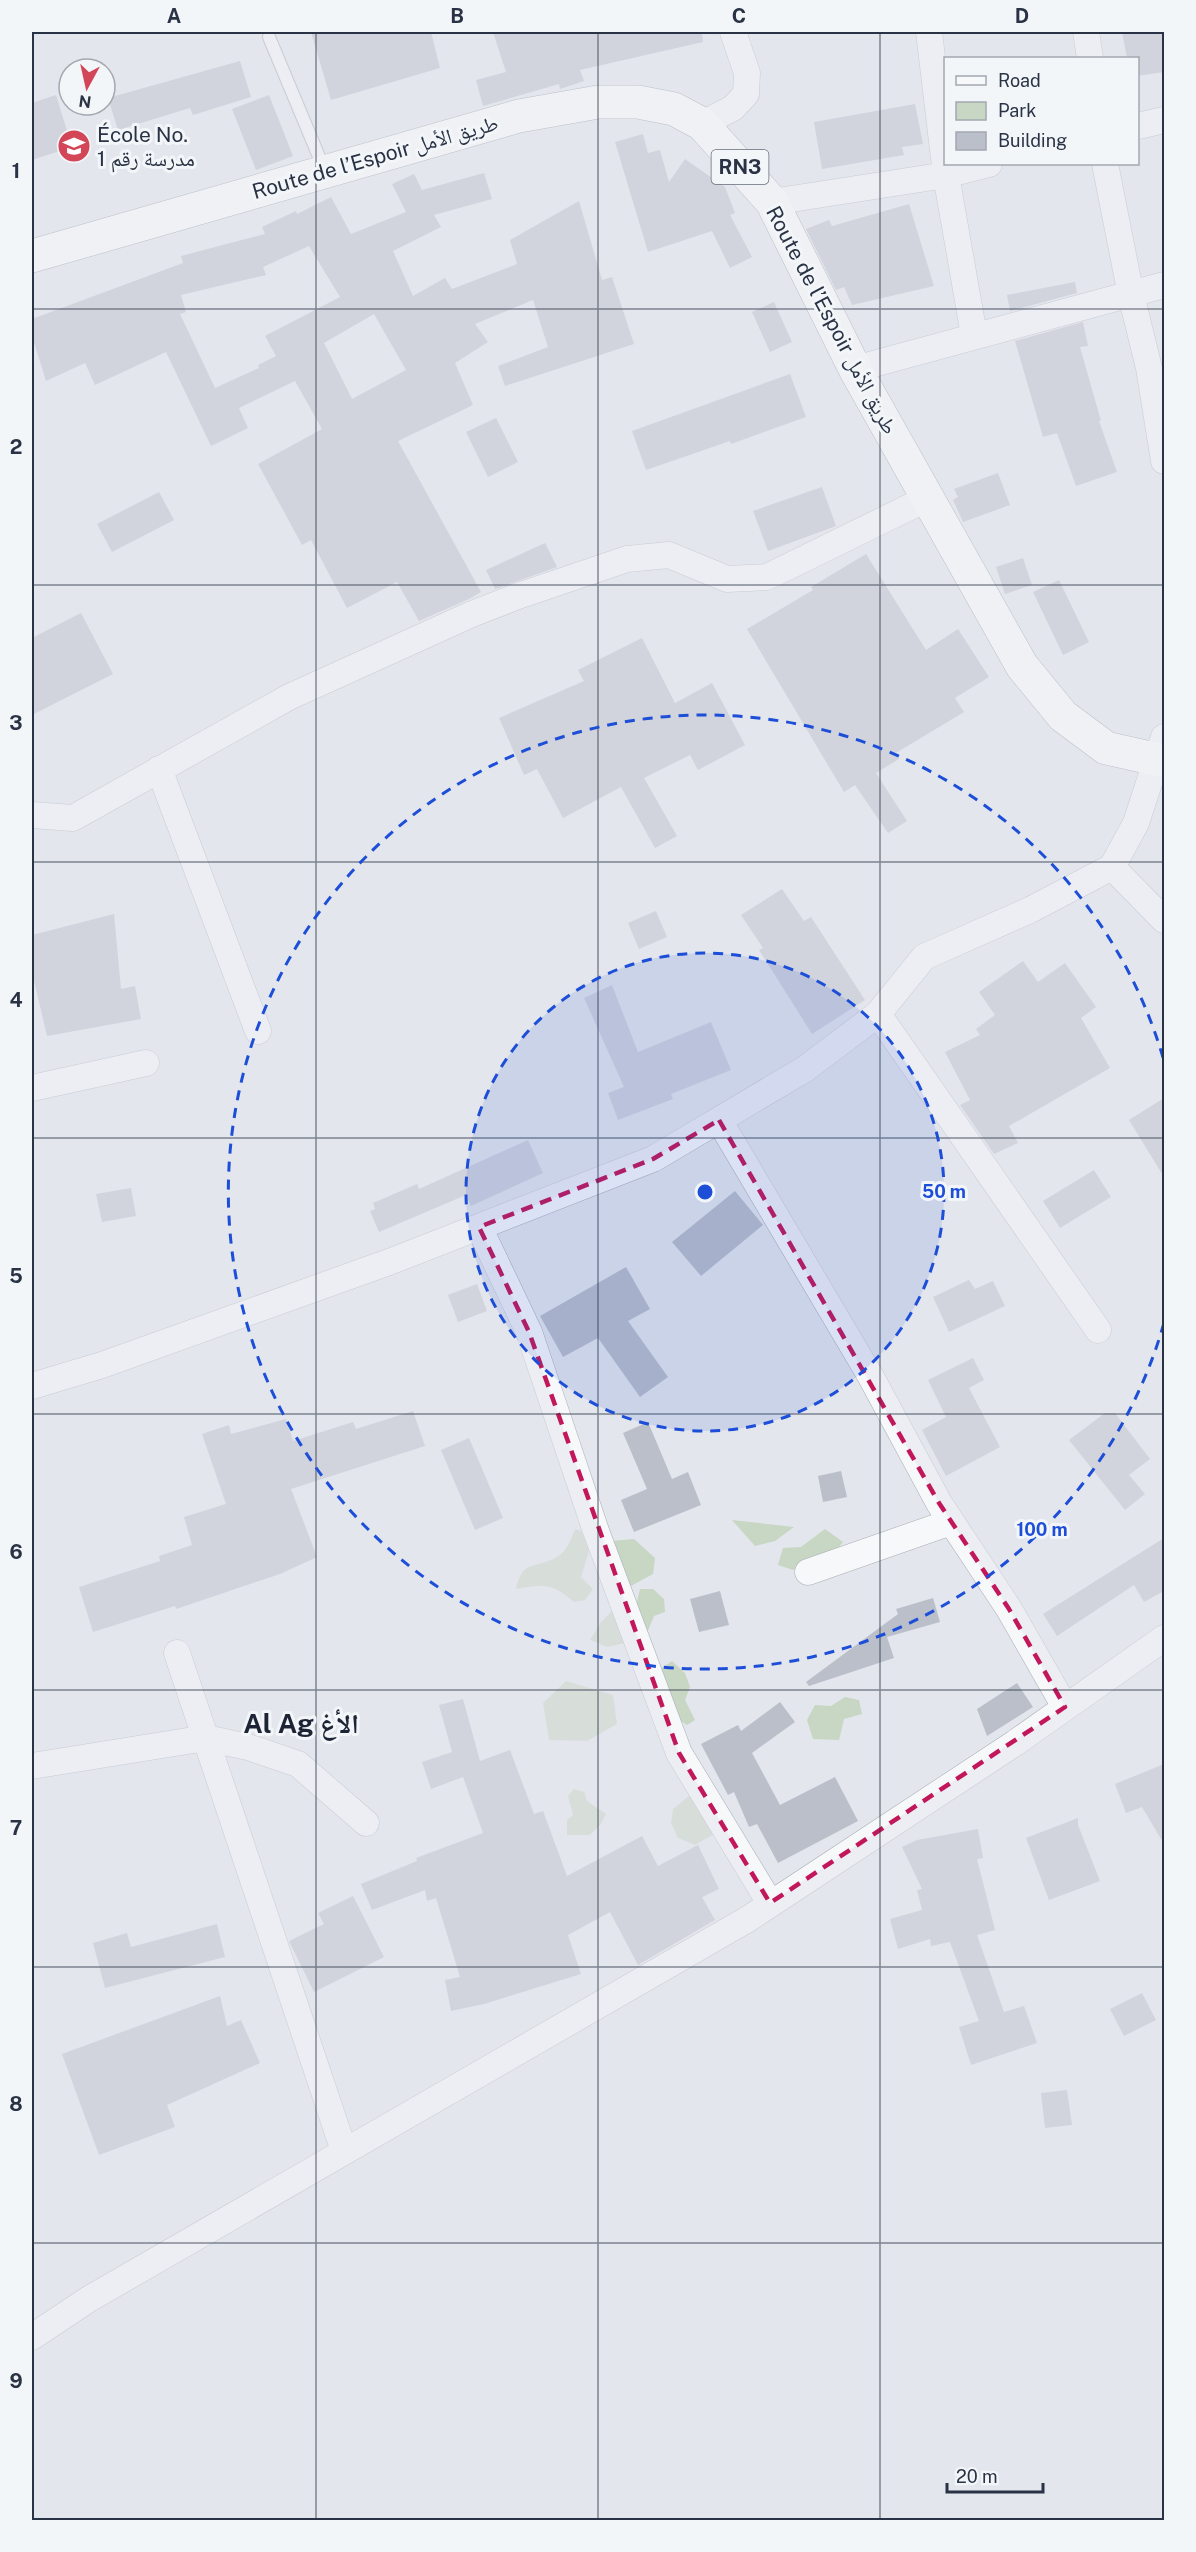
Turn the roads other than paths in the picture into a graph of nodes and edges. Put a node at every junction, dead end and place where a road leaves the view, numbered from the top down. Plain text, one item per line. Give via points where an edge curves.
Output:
1 (733, 32) edge
2 (929, 32) edge
3 (1086, 32) edge
4 (269, 37) dead end
5 (1090, 57) edge
6 (1164, 120) edge
7 (702, 124) junction
8 (1139, 126) edge
9 (944, 158) edge
10 (945, 165) edge
11 (984, 165) edge
12 (1105, 165) edge
13 (325, 172) junction
14 (946, 175) junction
15 (772, 202) junction
16 (32, 256) edge
17 (1164, 285) edge
18 (1131, 295) junction
19 (974, 335) junction
20 (855, 369) junction
21 (1164, 460) edge
22 (928, 498) junction
23 (1162, 753) edge
24 (159, 769) junction
25 (32, 815) edge
26 (1112, 867) junction
27 (1164, 920) edge
28 (878, 1014) junction
29 (258, 1031) dead end
30 (146, 1064) dead end
31 (32, 1088) edge
32 (719, 1120) junction
33 (479, 1227) junction
34 (1098, 1330) dead end
35 (32, 1386) edge
36 (951, 1522) junction
37 (808, 1572) dead end
38 (1164, 1638) edge
39 (177, 1653) dead end
40 (1065, 1707) junction
41 (206, 1738) junction
42 (32, 1766) edge
43 (366, 1823) dead end
44 (770, 1904) junction
45 (344, 2151) junction
46 (32, 2337) edge

1 - 7 street via 747,73 746,94 733,108
2 - 9 street
3 - 5 street
4 - 13 lane
6 - 8 street
7 - 13 highway, Route de l’Espoir طريق الأمل / RN3 via 674,109 638,102 598,102 519,116
7 - 15 highway, Route de l’Espoir طريق الأمل / RN3
10 - 14 street
11 - 14 street
12 - 18 street
13 - 16 highway, Route de l’Espoir طريق الأمل / RN3
14 - 15 street
14 - 19 street
15 - 20 highway, Route de l’Espoir طريق الأمل / RN3
17 - 18 street
18 - 19 street
18 - 21 street via 1149,368
19 - 20 street
20 - 22 highway, Route de l’Espoir طريق الأمل / RN3
22 - 23 highway, Route de l’Espoir طريق الأمل / RN3 via 1022,666 1063,716 1106,748
22 - 24 street via 767,577 727,579 669,555 627,559 518,596 289,697
23 - 26 street via 1136,823
24 - 25 street via 73,818
24 - 29 street
26 - 27 street
26 - 28 street via 1030,910 924,957
28 - 32 street via 805,1069
28 - 34 street
30 - 31 street
32 - 33 street via 654,1159
32 - 36 street via 871,1377
33 - 35 street via 102,1365
33 - 44 street via 529,1332 596,1531 680,1753
36 - 37 street
36 - 40 street via 1009,1609
38 - 40 street
39 - 41 street
40 - 44 street
41 - 42 street
41 - 43 street via 298,1764
41 - 45 street
44 - 45 street
45 - 46 street via 89,2299

